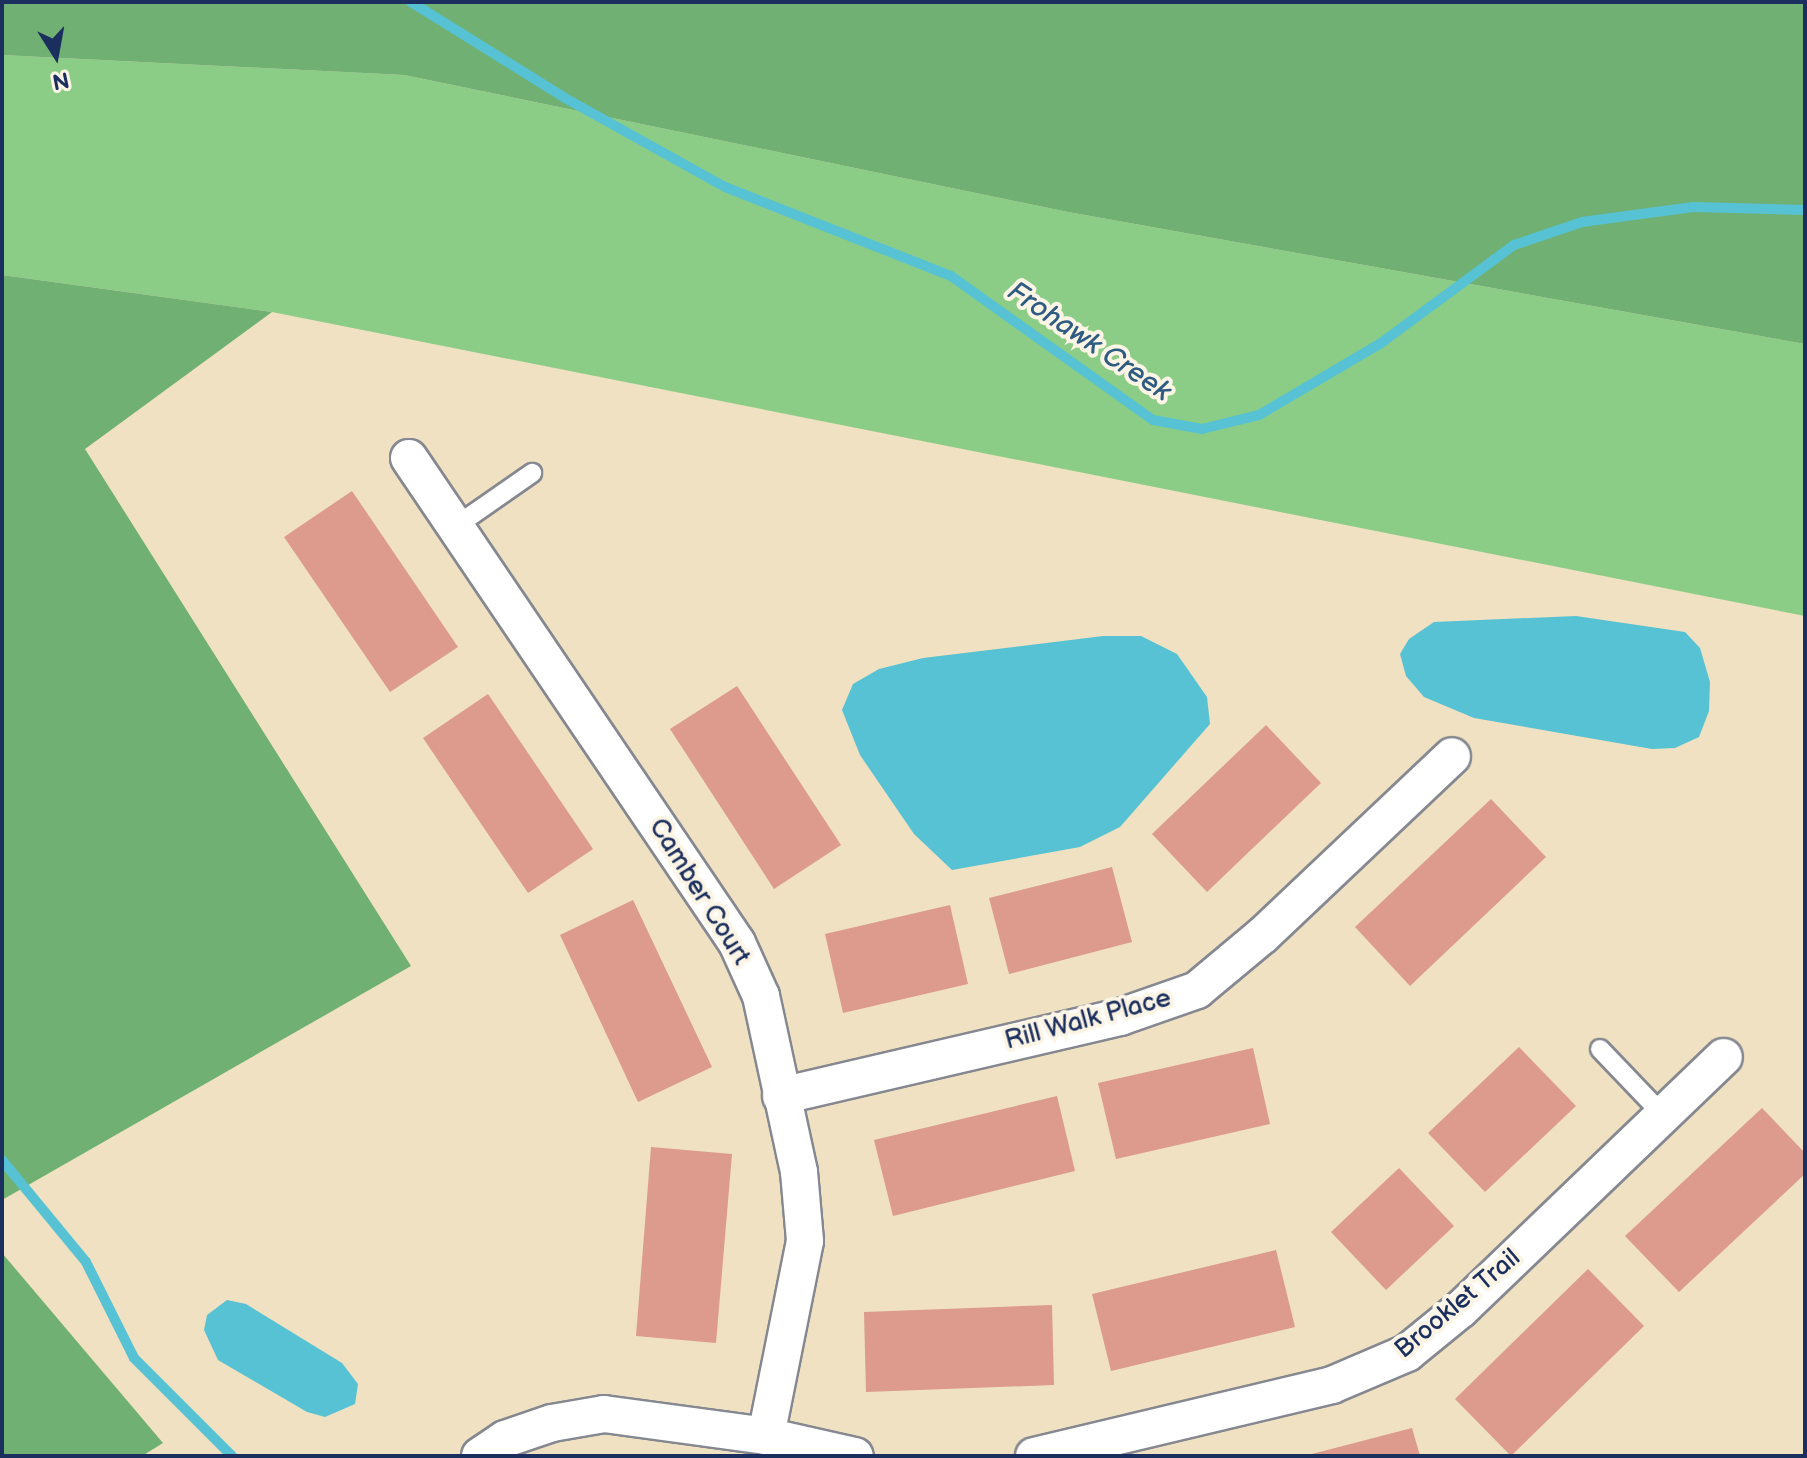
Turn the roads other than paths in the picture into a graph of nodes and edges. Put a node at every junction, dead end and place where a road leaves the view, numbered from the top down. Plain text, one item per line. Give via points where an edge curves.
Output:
1 (409, 458) dead end
2 (532, 473) dead end
3 (456, 526) junction
4 (1452, 756) dead end
5 (1600, 1049) dead end
6 (1724, 1057) dead end
7 (781, 1096) junction
8 (1663, 1115) junction
9 (766, 1436) junction
10 (480, 1456) edge
11 (855, 1456) edge
12 (1034, 1456) edge

1 - 3 street, Camber Court
2 - 3 lane
3 - 7 street, Camber Court via 737,943 761,996
4 - 7 street, Rill Walk Place via 1263,935 1197,990 1120,1017
5 - 8 lane
6 - 8 street, Brooklet Trail
7 - 9 street, Camber Court via 799,1172 805,1241
8 - 12 street, Brooklet Trail via 1407,1353 1332,1385
9 - 10 street via 604,1414 552,1423 505,1439
9 - 11 street

